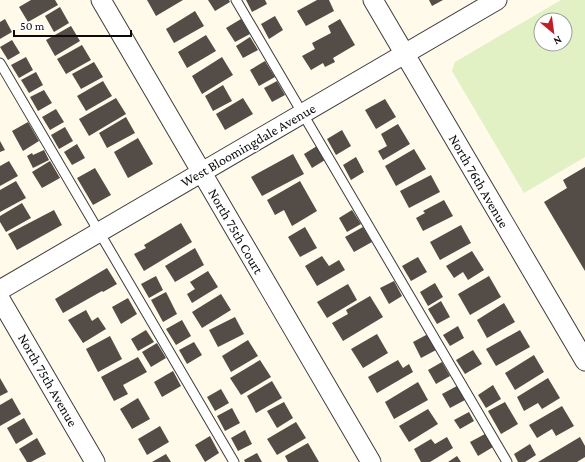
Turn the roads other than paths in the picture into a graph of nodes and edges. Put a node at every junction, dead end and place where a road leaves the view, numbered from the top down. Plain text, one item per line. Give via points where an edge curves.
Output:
1 (101, 0) edge
2 (236, 0) edge
3 (373, 0) edge
4 (496, 0) edge
5 (405, 54) junction
6 (0, 63) edge
7 (303, 113) junction
8 (202, 172) junction
9 (99, 232) junction
10 (0, 290) edge
11 (0, 299) edge
12 (585, 361) edge
13 (96, 462) edge
14 (234, 462) edge
15 (371, 462) edge
16 (507, 462) edge

1 - 8 street, North 75th Court
2 - 7 lane
3 - 5 street, North 76th Avenue
4 - 5 street, West Bloomingdale Avenue
5 - 7 street, West Bloomingdale Avenue
5 - 12 street, North 76th Avenue
6 - 9 lane
7 - 8 street, West Bloomingdale Avenue
7 - 16 lane
8 - 9 street, West Bloomingdale Avenue
8 - 15 street, North 75th Court
9 - 10 street, West Bloomingdale Avenue
9 - 14 lane
11 - 13 street, North 75th Avenue

